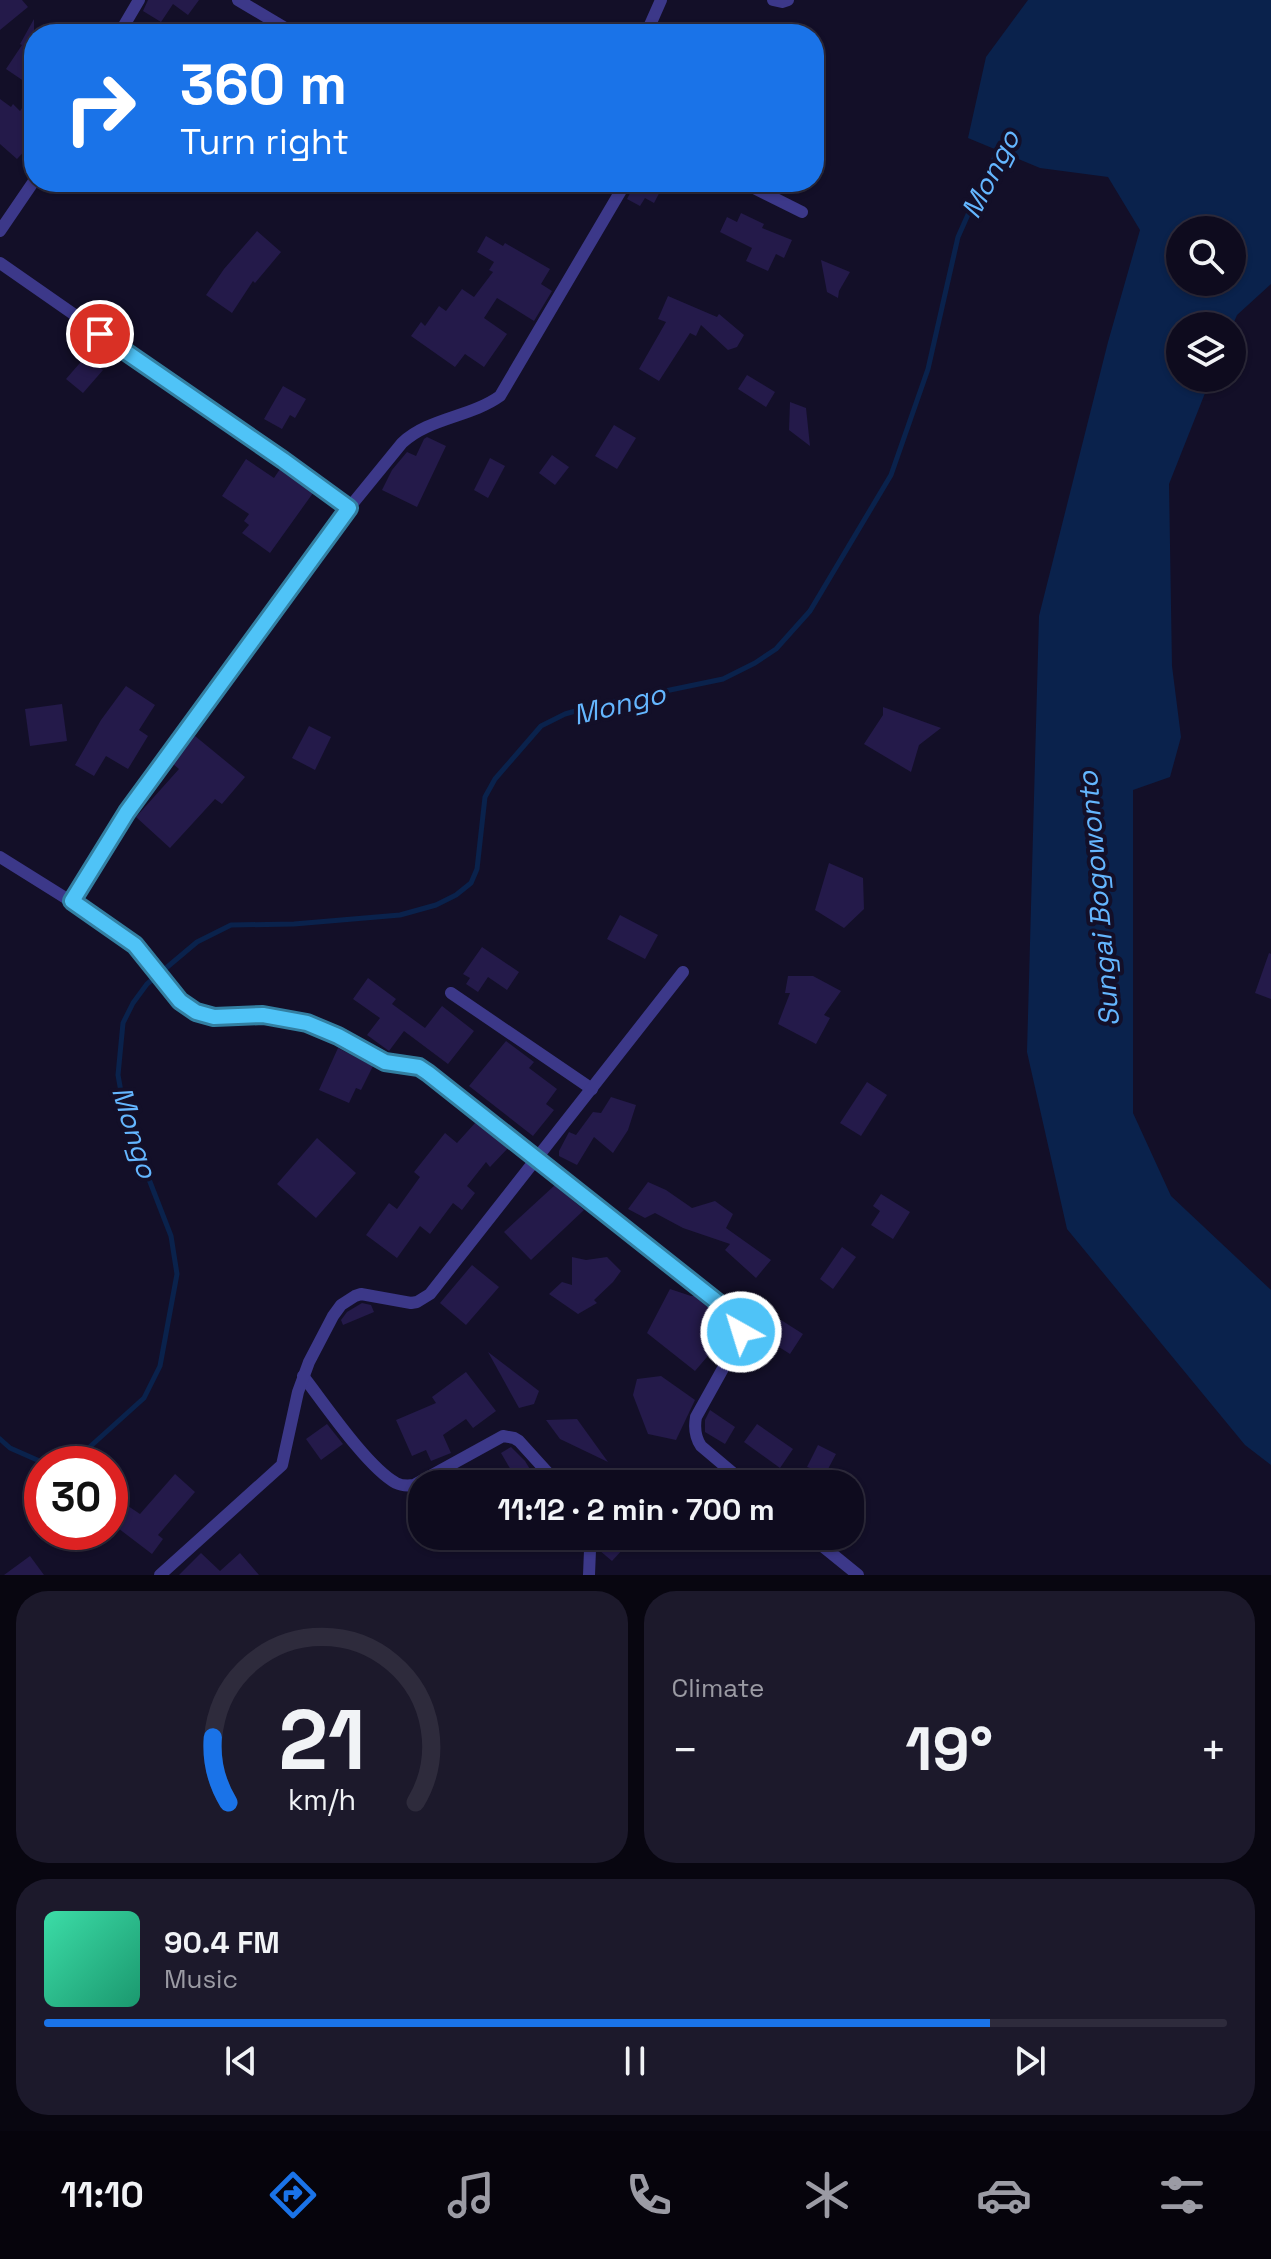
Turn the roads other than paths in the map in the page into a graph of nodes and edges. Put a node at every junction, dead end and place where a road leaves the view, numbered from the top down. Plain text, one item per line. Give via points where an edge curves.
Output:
1 (139, 0) edge
2 (238, 0) edge
3 (661, 0) edge
4 (773, 0) edge
5 (788, 0) edge
6 (125, 24) edge
7 (278, 24) edge
8 (650, 24) edge
9 (27, 192) edge
10 (620, 192) edge
11 (762, 192) edge
12 (802, 212) dead end
13 (0, 231) edge
14 (0, 263) edge
15 (349, 508) junction
16 (0, 857) edge
17 (72, 901) junction
18 (683, 972) dead end
19 (451, 993) dead end
20 (592, 1089) junction
21 (537, 1160) junction
22 (303, 1376) junction
23 (441, 1470) edge
24 (545, 1470) edge
25 (729, 1470) edge
26 (408, 1486) edge
27 (590, 1550) edge
28 (827, 1550) edge
29 (160, 1575) edge
30 (589, 1575) edge
31 (858, 1575) edge

1 - 6 street
2 - 7 street
3 - 8 street
4 - 5 street
9 - 13 street
10 - 15 street via 500,396 406,439
11 - 12 street
14 - 15 street
15 - 17 street via 127,812
16 - 17 street
17 - 21 street via 135,945 180,1001 196,1012 307,1023 385,1062 419,1067
18 - 20 street
19 - 20 street
20 - 21 street
21 - 22 street via 430,1294 411,1303 370,1294 341,1305
21 - 25 street via 735,1317 740,1338 695,1426 701,1446
22 - 26 street via 371,1461 397,1484
22 - 29 street via 282,1465
23 - 24 street via 503,1436 519,1441
27 - 30 street
28 - 31 street

